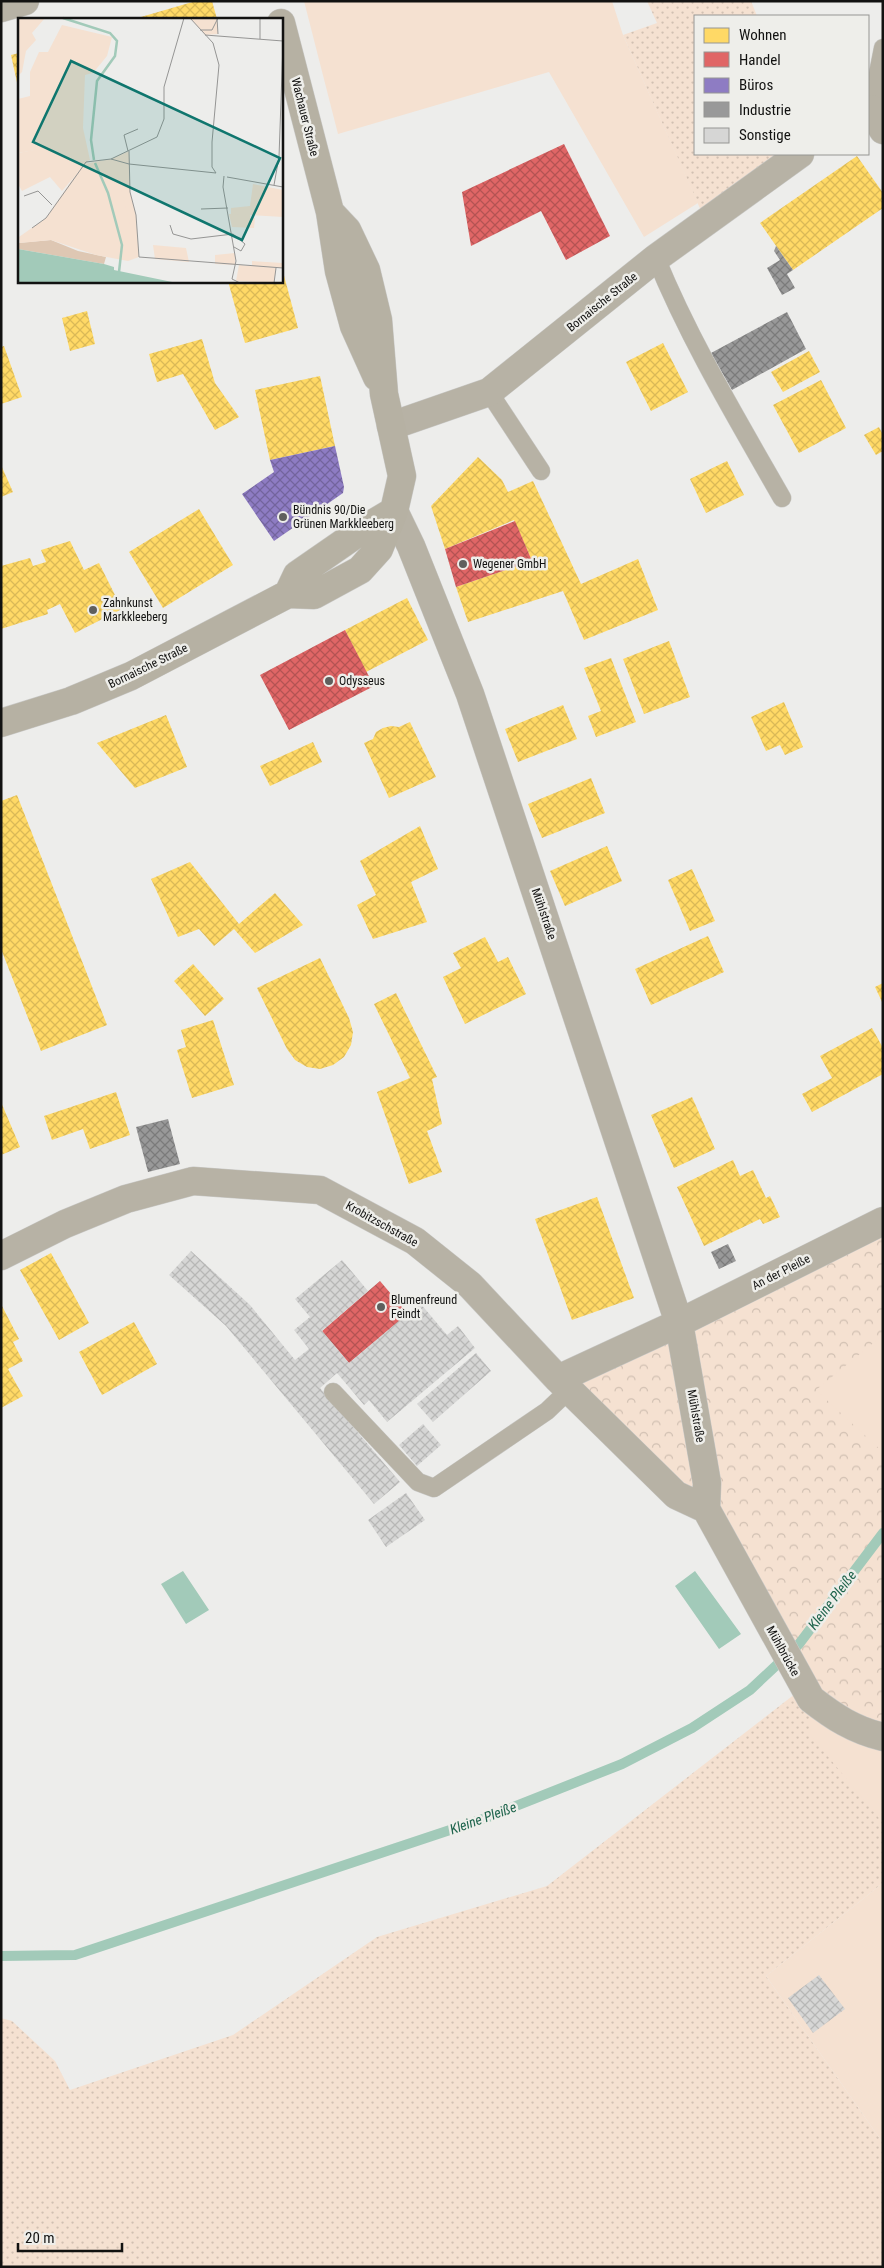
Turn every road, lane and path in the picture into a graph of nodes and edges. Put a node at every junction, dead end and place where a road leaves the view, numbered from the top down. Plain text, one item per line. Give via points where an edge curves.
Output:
1 (25, 1) edge
2 (276, 1) edge
3 (1, 8) edge
4 (280, 18) edge
5 (282, 27) edge
6 (883, 48) edge
7 (876, 113) edge
8 (799, 155) edge
9 (656, 258) junction
10 (489, 392) junction
11 (392, 426) junction
12 (541, 471) dead end
13 (782, 498) dead end
14 (394, 511) junction
15 (1, 724) edge
16 (883, 1221) edge
17 (1, 1256) edge
18 (679, 1323) junction
19 (564, 1385) junction
20 (333, 1392) dead end
21 (706, 1509) junction
22 (883, 1737) edge

1 - 3 street
2 - 4 main road
5 - 11 main road, Wachauer Straße via 330,212 339,271 354,326 384,394
6 - 7 lane
8 - 9 street, Bornaische Straße
9 - 10 street, Bornaische Straße
9 - 13 lane via 671,294 728,403
10 - 11 street, Bornaische Straße
10 - 12 lane
11 - 14 main road, Wachauer Straße via 402,476
14 - 15 main road, Bornaische Straße via 379,549 360,570 314,595 288,594 131,676 71,701
14 - 18 street, Mühlstraße via 470,694
16 - 18 street, An der Pleiße
17 - 19 street, Krobitzschstraße via 65,1224 126,1199 193,1181 320,1190 415,1241 470,1285
18 - 19 street
18 - 21 street, Mühlstraße via 707,1483
19 - 20 lane via 547,1411 434,1488 418,1482
19 - 21 street, Krobitzschstraße via 676,1495
21 - 22 street, Mühlbrücke via 811,1699 838,1720 865,1733

